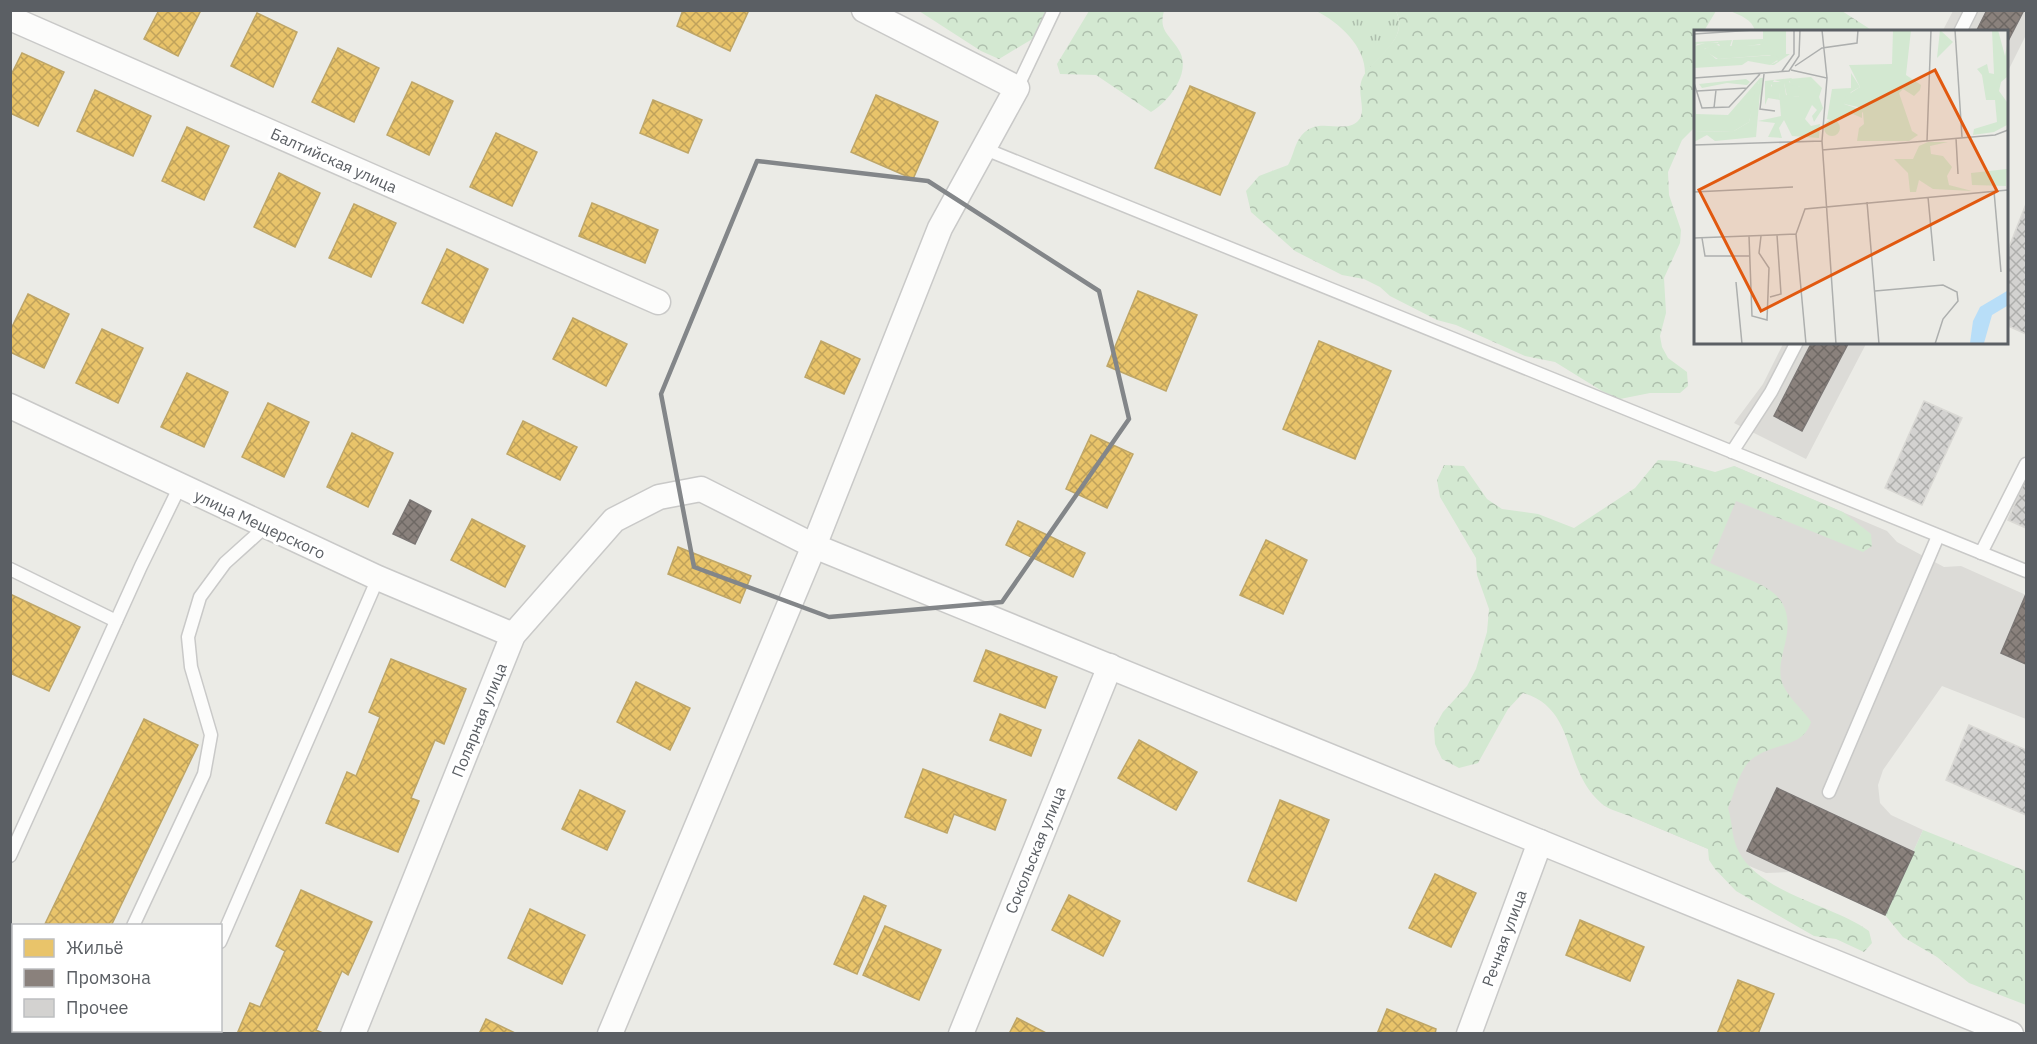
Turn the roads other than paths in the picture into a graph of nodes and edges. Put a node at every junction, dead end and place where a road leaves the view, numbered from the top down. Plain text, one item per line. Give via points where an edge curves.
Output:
1 (864, 10) edge
2 (1054, 10) edge
3 (1971, 10) edge
4 (10, 18) edge
5 (1961, 30) edge
6 (1017, 88) junction
7 (985, 149) junction
8 (658, 302) dead end
9 (1796, 344) edge
10 (10, 406) edge
11 (1732, 452) junction
12 (2026, 464) edge
13 (180, 486) junction
14 (266, 526) junction
15 (1938, 536) junction
16 (814, 546) junction
17 (1981, 553) junction
18 (10, 569) edge
19 (2026, 571) edge
20 (378, 578) junction
21 (116, 621) junction
22 (513, 635) junction
23 (1110, 666) junction
24 (1829, 792) dead end
25 (1540, 842) junction
26 (10, 856) edge
27 (134, 924) edge
28 (222, 937) edge
29 (353, 1034) edge
30 (610, 1034) edge
31 (961, 1034) edge
32 (1469, 1034) edge
33 (2012, 1034) edge

1 - 6 street
2 - 6 lane
3 - 5 lane
4 - 8 street, Балтийская улица
6 - 7 street
7 - 11 lane
7 - 16 street via 940,228
9 - 11 lane
10 - 13 street, улица Мещерского
11 - 15 lane
12 - 17 lane
13 - 14 street, улица Мещерского
13 - 21 lane
14 - 20 street, улица Мещерского
14 - 27 lane via 225,563 200,597 188,637 191,667 211,735 204,774
15 - 17 lane
15 - 24 lane
16 - 22 street, Полярная улица via 701,489 659,497 614,520
16 - 23 street
16 - 30 street
17 - 19 lane
18 - 21 lane
20 - 22 street, улица Мещерского
20 - 28 lane
21 - 26 lane
22 - 29 street, Полярная улица
23 - 25 street
23 - 31 street, Сокольская улица
25 - 32 street, Речная улица
25 - 33 street

